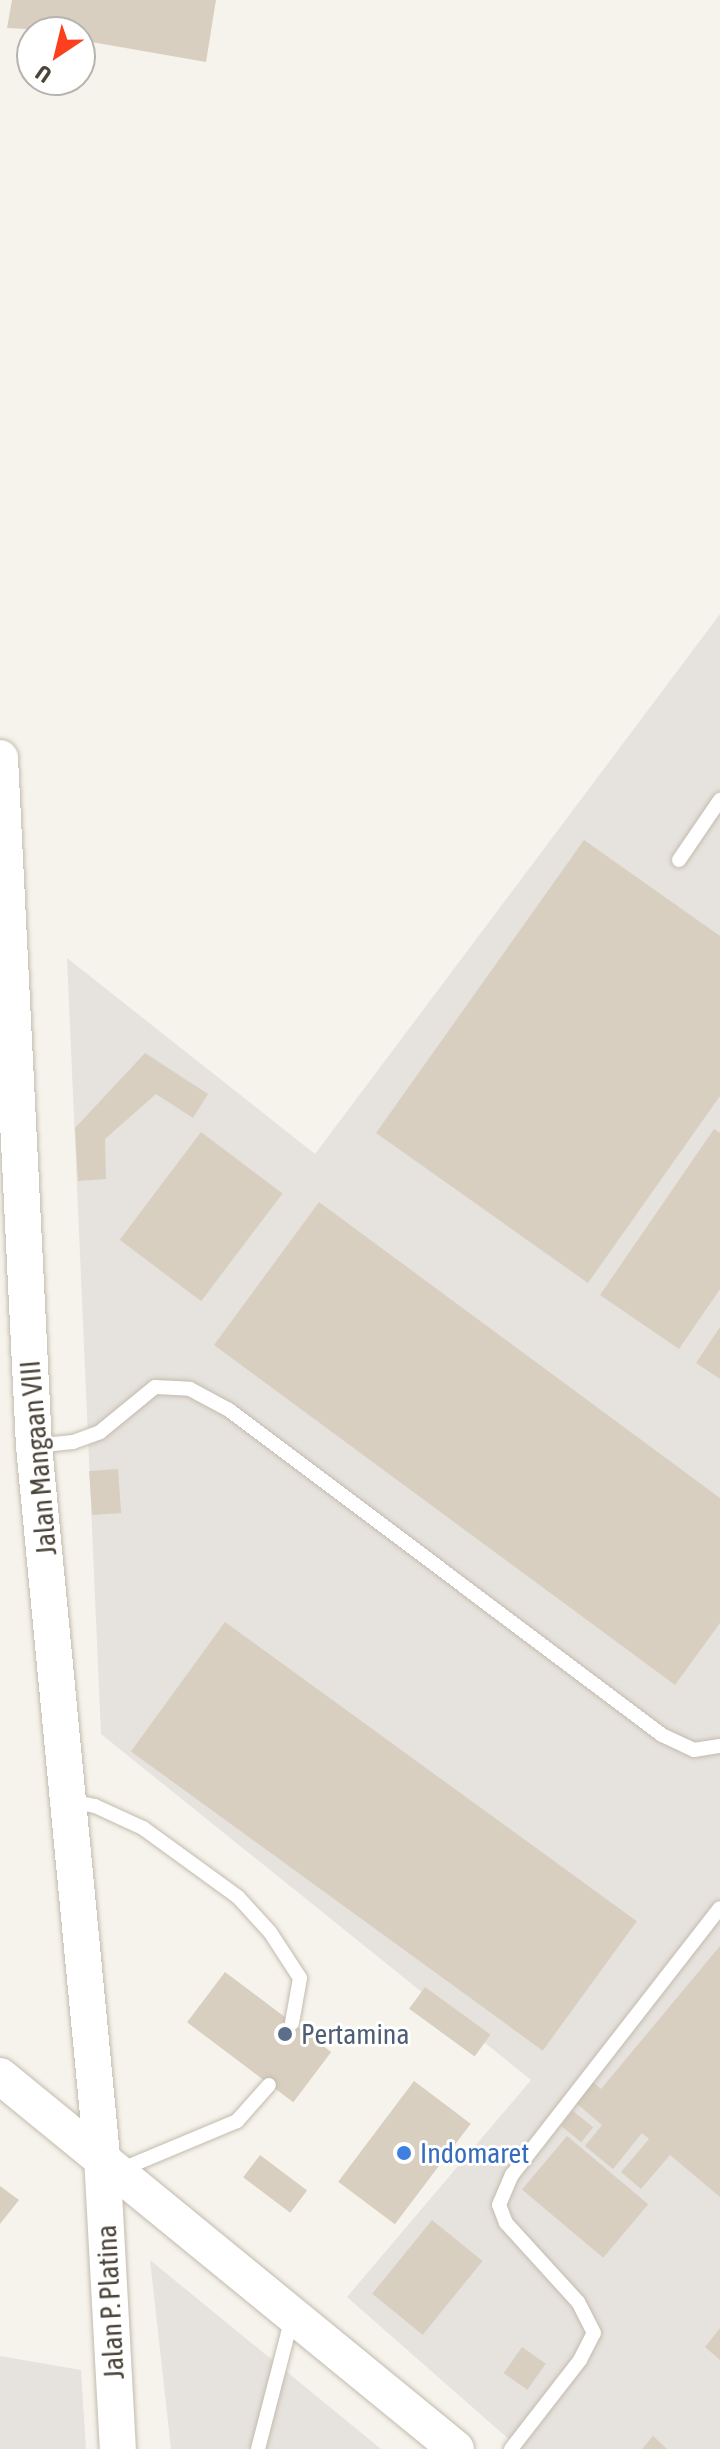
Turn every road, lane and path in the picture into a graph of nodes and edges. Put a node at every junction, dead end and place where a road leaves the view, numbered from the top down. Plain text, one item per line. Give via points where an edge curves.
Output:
1 (0, 758) edge
2 (720, 800) edge
3 (679, 860) dead end
4 (4, 971) edge
5 (8, 1113) edge
6 (34, 1446) junction
7 (720, 1746) edge
8 (70, 1801) junction
9 (720, 1908) edge
10 (292, 2023) dead end
11 (0, 2076) edge
12 (269, 2085) dead end
13 (111, 2163) junction
14 (293, 2314) junction
15 (118, 2449) edge
16 (258, 2449) edge
17 (456, 2449) edge
18 (511, 2449) edge

1 - 4 street, Jalan Mangaan VIII
2 - 3 lane
4 - 5 street, Jalan Mangaan VIII
5 - 6 street, Jalan Mangaan VIII
6 - 7 lane via 73,1442 100,1432 155,1387 190,1389 242,1419 662,1735 694,1750
6 - 8 street, Jalan Mangaan VIII
8 - 10 lane via 143,1828 238,1897 270,1932 300,1978
8 - 13 street, Jalan Mangaan VIII
9 - 18 lane via 512,2175 499,2205 506,2223 578,2302 594,2333 580,2360
11 - 13 street
12 - 13 lane via 237,2121
13 - 14 street
13 - 15 street, Jalan P. Platina
14 - 16 lane
14 - 17 street

